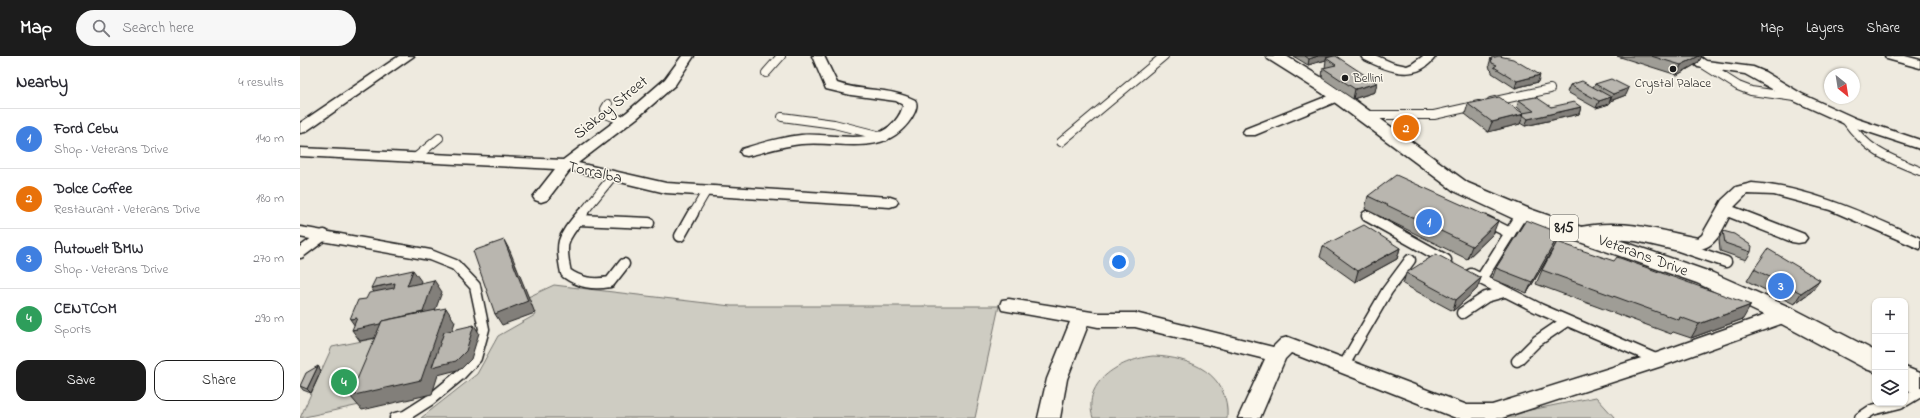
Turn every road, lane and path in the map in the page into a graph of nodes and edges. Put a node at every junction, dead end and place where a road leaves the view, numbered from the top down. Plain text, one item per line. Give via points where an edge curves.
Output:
1 (408, 56) edge
2 (688, 56) edge
3 (781, 56) edge
4 (818, 56) edge
5 (1164, 56) edge
6 (1274, 56) edge
7 (1367, 56) edge
8 (1430, 56) edge
9 (1690, 56) edge
10 (1890, 56) edge
11 (1912, 61) edge
12 (1703, 64) junction
13 (766, 73) dead end
14 (1550, 89) dead end
15 (1338, 96) junction
16 (1797, 97) junction
17 (608, 104) dead end
18 (1365, 115) junction
19 (782, 117) dead end
20 (1845, 119) junction
21 (623, 121) junction
22 (300, 128) edge
23 (1250, 132) dead end
24 (885, 137) junction
25 (439, 138) dead end
26 (1061, 142) dead end
27 (1920, 145) edge
28 (300, 152) edge
29 (747, 152) dead end
30 (416, 158) junction
31 (566, 165) junction
32 (1920, 172) edge
33 (613, 176) junction
34 (707, 190) junction
35 (541, 197) dead end
36 (890, 202) dead end
37 (1724, 209) junction
38 (1522, 214) junction
39 (1368, 216) dead end
40 (1476, 216) edge
41 (578, 220) junction
42 (649, 223) dead end
43 (300, 232) edge
44 (1510, 233) junction
45 (1578, 233) junction
46 (324, 235) junction
47 (680, 236) dead end
48 (1798, 238) dead end
49 (1600, 241) junction
50 (1920, 244) edge
51 (300, 253) edge
52 (1410, 260) dead end
53 (1726, 262) dead end
54 (624, 264) dead end
55 (1481, 280) junction
56 (1504, 292) junction
57 (1009, 304) dead end
58 (1462, 313) dead end
59 (1785, 315) junction
60 (1082, 317) junction
61 (1565, 322) junction
62 (1277, 355) junction
63 (1658, 360) junction
64 (1872, 360) edge
65 (1517, 361) dead end
66 (1344, 365) junction
67 (1908, 379) edge
68 (1920, 385) edge
69 (1920, 392) edge
70 (1908, 399) edge
71 (1888, 406) edge
72 (395, 418) edge
73 (1049, 418) edge
74 (1249, 418) edge
75 (1860, 418) edge

1 - 22 street
2 - 21 street, Siakoy Street via 670,82
3 - 13 lane
4 - 24 street via 831,86 842,91 895,96 910,103 910,110 898,128
5 - 26 lane
6 - 15 main road, Veterans Drive / 815
7 - 8 street via 1382,63 1411,69
9 - 12 street
10 - 11 street
12 - 16 street via 1748,70
12 - 16 lane via 1738,86 1751,91
14 - 18 lane via 1434,114
15 - 18 main road, Veterans Drive / 815
15 - 23 street
16 - 20 street
17 - 21 lane via 606,114
18 - 38 main road, Veterans Drive / 815 via 1461,187
19 - 24 lane via 834,124
20 - 27 street
20 - 32 lane via 1874,152
21 - 31 street, Siakoy Street
24 - 29 street via 870,140 787,141
25 - 30 lane
28 - 30 street, Torralba
30 - 31 street, Torralba
31 - 33 street, Torralba
31 - 35 street, Siakoy Street
33 - 34 street, Torralba via 666,188
33 - 41 lane
34 - 36 street, Torralba
34 - 47 lane
37 - 45 street via 1709,238 1701,244 1630,229 1614,228
37 - 48 street
37 - 50 street via 1746,188 1775,190 1836,207
38 - 44 lane
38 - 45 main road, Veterans Drive / 815
39 - 55 lane
40 - 44 lane
41 - 42 lane
41 - 54 lane via 565,236 562,254 566,273 578,282 600,285 610,282
43 - 46 lane
44 - 55 lane
45 - 49 main road, Veterans Drive / 815
46 - 51 lane
46 - 72 lane via 430,255 454,265 475,286 484,329 476,358 430,400 405,416
49 - 53 lane via 1614,234 1630,235 1679,246
49 - 59 main road, Veterans Drive / 815 via 1705,278
52 - 66 lane via 1387,291
55 - 56 lane
56 - 58 lane via 1483,297
56 - 61 lane
57 - 60 street
59 - 63 street
59 - 64 main road, Veterans Drive / 815
60 - 62 street via 1098,320 1135,320
60 - 73 street via 1065,353 1049,408
61 - 63 lane
61 - 65 lane via 1537,341
62 - 66 street via 1288,344
62 - 74 street
63 - 66 street via 1492,413 1466,413
67 - 68 main road
69 - 70 lane
71 - 75 lane via 1872,410

